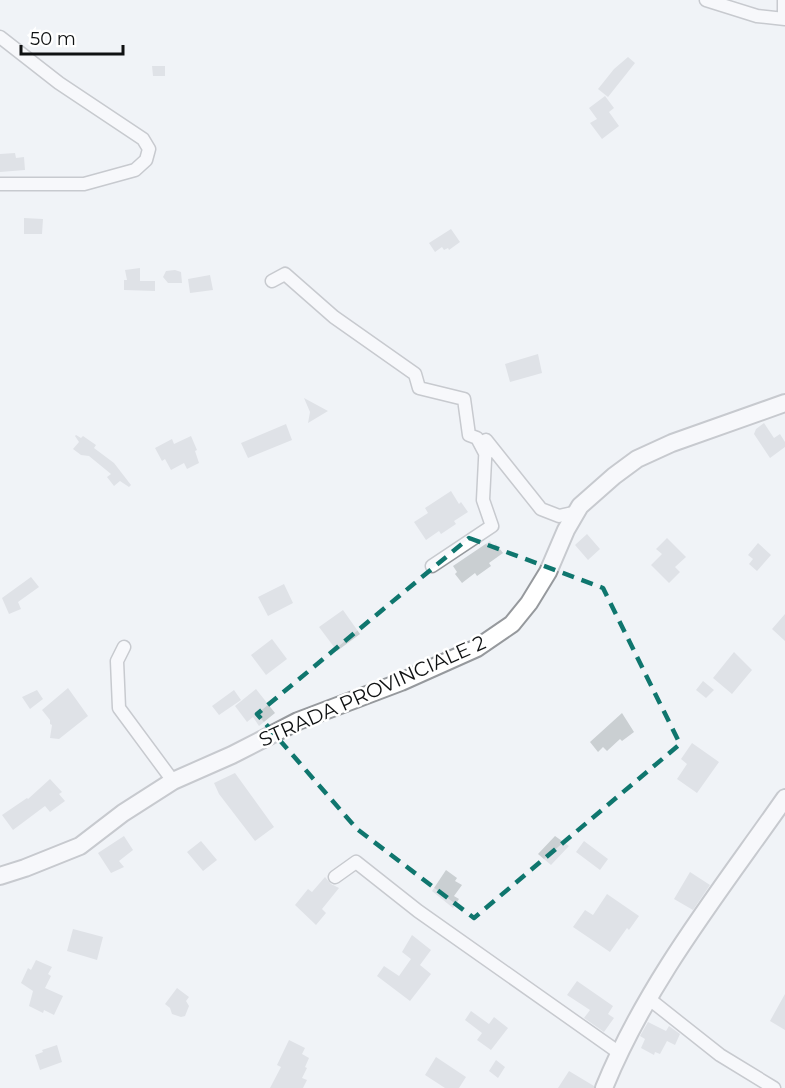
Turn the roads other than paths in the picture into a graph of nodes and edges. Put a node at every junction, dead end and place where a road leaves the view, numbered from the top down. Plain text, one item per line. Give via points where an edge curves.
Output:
1 (706, 0) edge
2 (784, 0) edge
3 (785, 19) edge
4 (0, 37) edge
5 (0, 184) edge
6 (272, 281) dead end
7 (785, 403) edge
8 (486, 455) junction
9 (577, 512) junction
10 (432, 566) dead end
11 (124, 647) dead end
12 (172, 781) junction
13 (785, 798) edge
14 (0, 876) edge
15 (335, 877) dead end
16 (648, 998) junction
17 (618, 1052) junction
18 (604, 1088) edge
19 (774, 1088) edge

1 - 3 street via 757,16
2 - 3 street
4 - 5 street via 143,139 149,149 146,160 135,170 84,184
6 - 8 street via 285,274 334,317 414,374 419,388 464,399 469,435 477,438
7 - 9 street, STRADA PROVINCIALE 2 via 637,459 597,490
8 - 9 street via 486,440 541,509 559,516
8 - 10 street via 483,500 492,526
9 - 12 street, STRADA PROVINCIALE 2 via 529,603 512,624 477,648 298,721
11 - 12 street via 117,661 119,708
12 - 14 street, STRADA PROVINCIALE 2 via 80,846
13 - 16 street
15 - 17 street via 356,862 418,911
16 - 17 street
16 - 19 street via 720,1056
17 - 18 street

